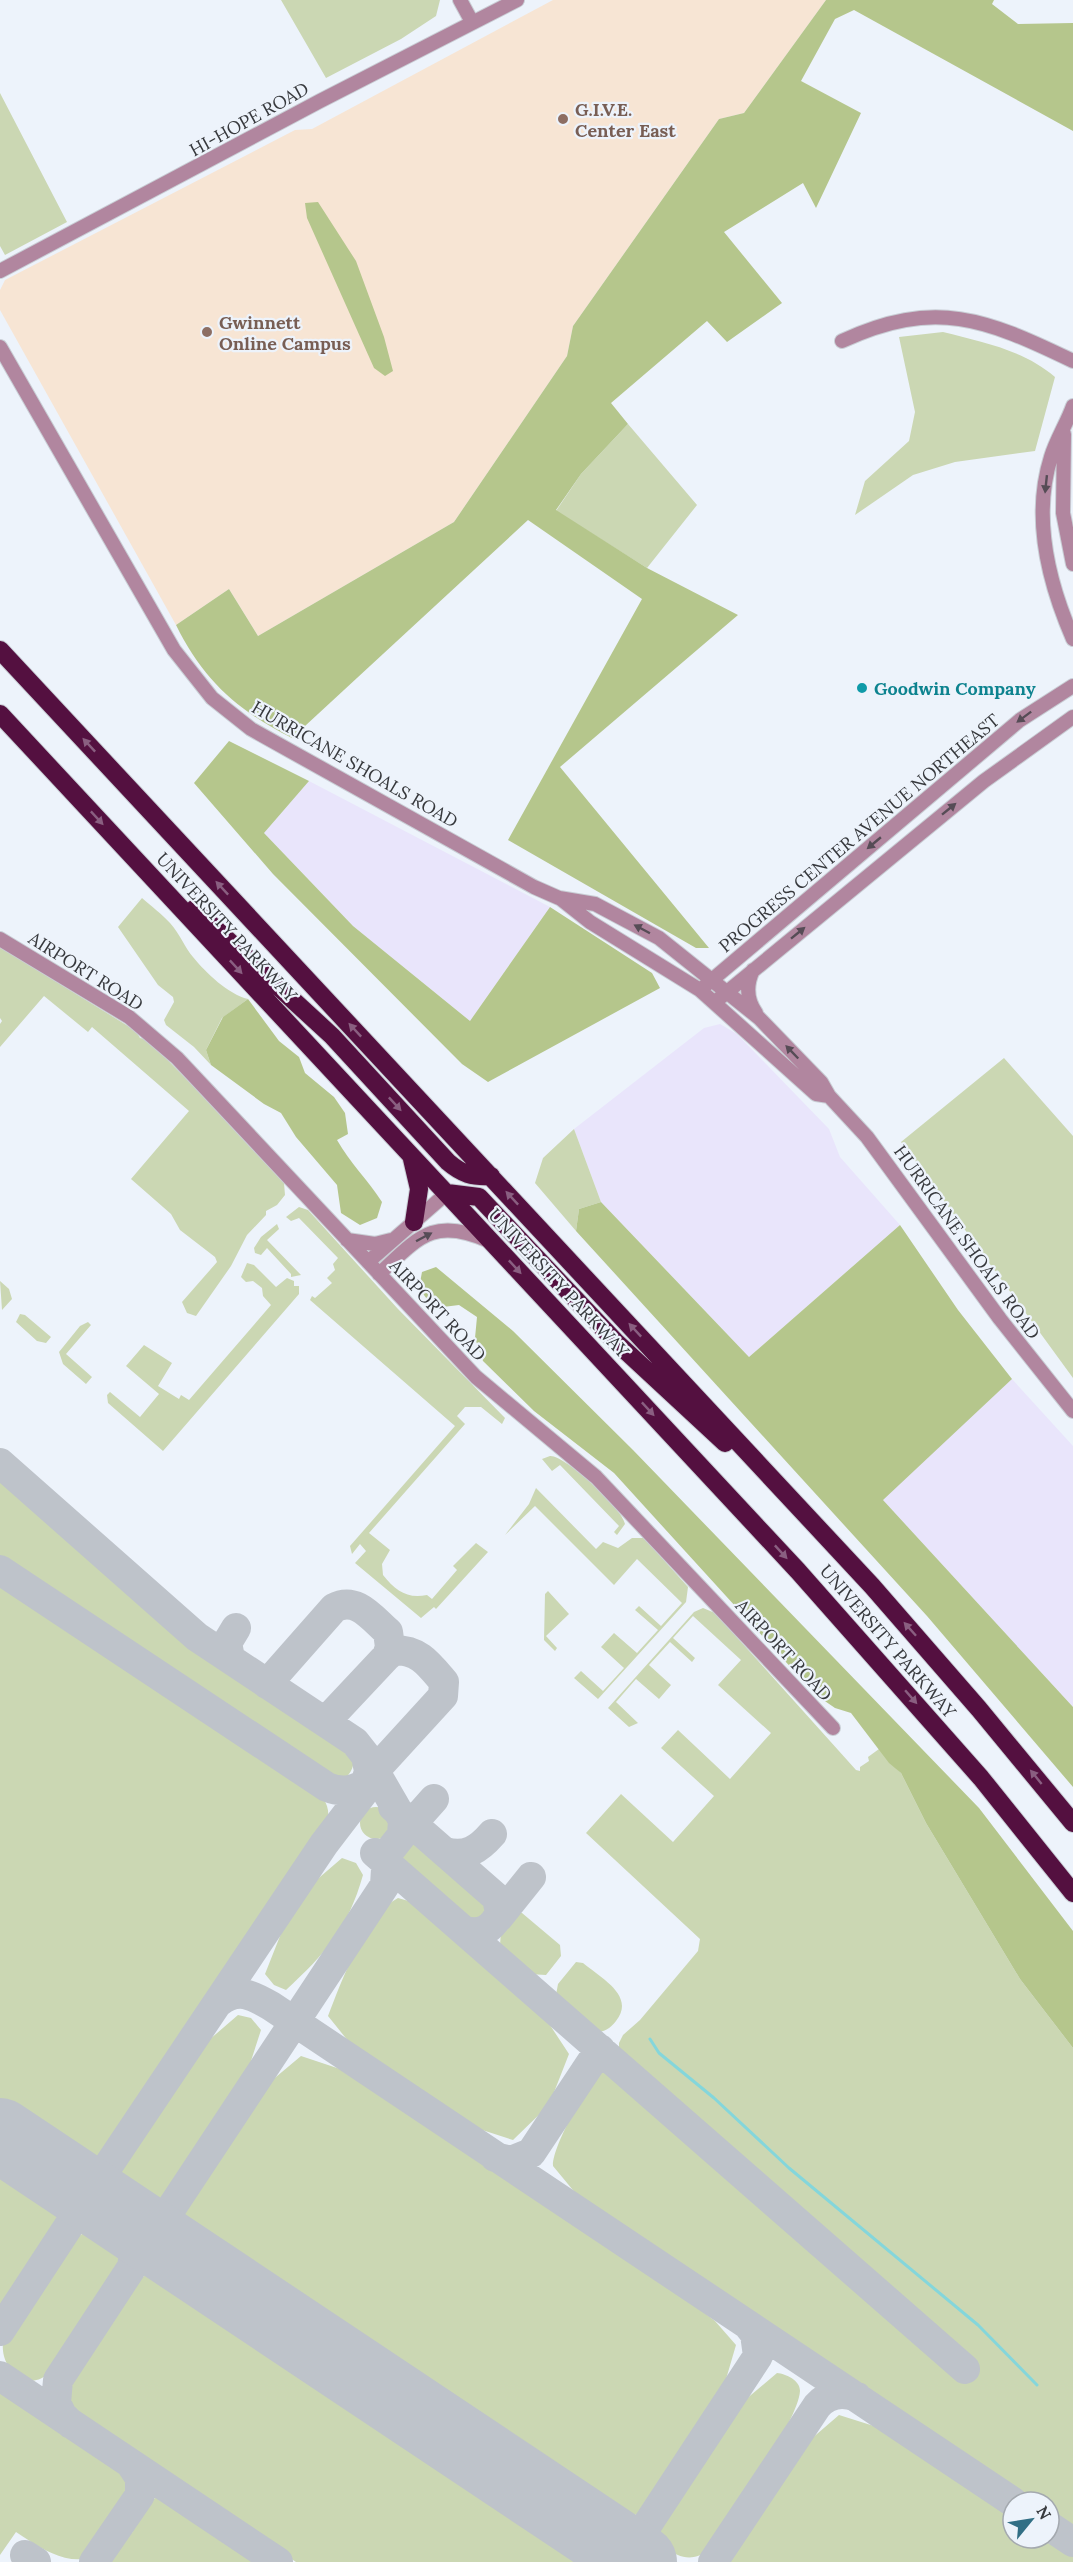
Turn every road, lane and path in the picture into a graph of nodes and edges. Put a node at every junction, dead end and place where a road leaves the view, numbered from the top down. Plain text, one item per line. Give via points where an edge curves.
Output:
1 (460, 0) edge
2 (517, 0) edge
3 (472, 22) junction
4 (0, 271) edge
5 (842, 341) dead end
6 (0, 347) edge
7 (1073, 361) edge
8 (1073, 406) edge
9 (1064, 429) junction
10 (1073, 564) edge
11 (1073, 639) edge
12 (0, 650) edge
13 (1073, 686) edge
14 (0, 714) edge
15 (1073, 717) edge
16 (153, 879) junction
17 (559, 898) junction
18 (0, 939) edge
19 (737, 960) junction
20 (691, 964) junction
21 (753, 970) junction
22 (706, 986) junction
23 (725, 992) junction
24 (715, 1002) junction
25 (759, 1018) junction
26 (829, 1096) junction
27 (408, 1152) junction
28 (491, 1176) junction
29 (447, 1193) junction
30 (414, 1222) junction
31 (347, 1240) junction
32 (393, 1240) junction
33 (494, 1244) junction
34 (368, 1262) junction
35 (379, 1275) junction
36 (1073, 1411) edge
37 (789, 1496) junction
38 (833, 1728) dead end
39 (1073, 1823) edge
40 (1073, 1893) edge

1 - 3 street
2 - 3 street, HI-HOPE ROAD
3 - 4 street, HI-HOPE ROAD
5 - 7 street via 873,327 940,315 980,321
6 - 17 street, HURRICANE SHOALS ROAD via 174,650 212,698 251,729
8 - 9 street
9 - 10 street via 1063,513
9 -> 11 street via 1051,455 1044,505 1046,553 1060,609
28 -> 12 highway, UNIVERSITY PARKWAY
13 -> 19 street, PROGRESS CENTER AVENUE NORTHEAST via 1020,720
14 -> 16 highway, UNIVERSITY PARKWAY
21 -> 15 street, PROGRESS CENTER AVENUE NORTHEAST via 984,781
16 -> 27 highway, UNIVERSITY PARKWAY
16 -> 28 highway via 224,934 302,1007 461,1173
20 -> 17 street, HURRICANE SHOALS ROAD via 659,938 596,904
17 - 22 street, HURRICANE SHOALS ROAD via 590,922
18 - 31 street, AIRPORT ROAD via 129,1017 157,1039
19 - 20 street via 715,967
19 - 22 street, PROGRESS CENTER AVENUE NORTHEAST
20 - 22 street, HURRICANE SHOALS ROAD
21 - 23 street, PROGRESS CENTER AVENUE NORTHEAST
21 - 25 street via 748,1002
22 - 23 street, HURRICANE SHOALS ROAD
22 - 24 street, HURRICANE SHOALS ROAD
23 - 24 street, PROGRESS CENTER AVENUE NORTHEAST
23 - 25 street, HURRICANE SHOALS ROAD
24 - 26 street, HURRICANE SHOALS ROAD via 816,1094
26 -> 25 street, HURRICANE SHOALS ROAD via 821,1082
26 - 36 street, HURRICANE SHOALS ROAD via 867,1137 1000,1319
27 - 29 highway, UNIVERSITY PARKWAY
27 - 30 highway via 419,1189
37 -> 28 highway, UNIVERSITY PARKWAY
29 - 30 street
29 - 33 highway, UNIVERSITY PARKWAY
29 - 37 highway via 478,1197 615,1341 749,1466
30 - 32 street
31 - 32 street via 375,1244
31 - 34 street, AIRPORT ROAD
32 - 34 street
35 -> 33 street via 427,1234 466,1232
33 -> 40 highway, UNIVERSITY PARKWAY via 890,1673
34 - 35 street, AIRPORT ROAD
35 - 38 street, AIRPORT ROAD via 476,1377 609,1489
39 -> 37 highway, UNIVERSITY PARKWAY via 926,1647

